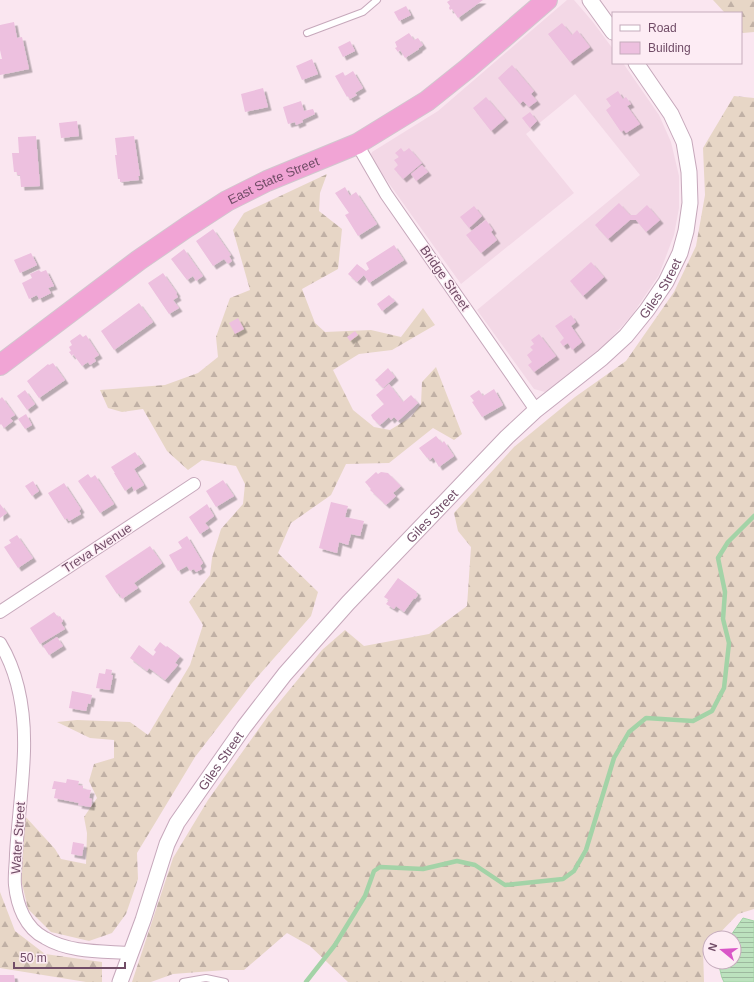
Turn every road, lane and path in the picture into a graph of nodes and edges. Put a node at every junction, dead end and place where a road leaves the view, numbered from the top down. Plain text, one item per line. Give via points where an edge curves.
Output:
1 (377, 0) edge
2 (547, 0) edge
3 (590, 0) edge
4 (612, 31) edge
5 (307, 33) dead end
6 (637, 64) edge
7 (357, 144) junction
8 (0, 365) edge
9 (536, 410) junction
10 (194, 484) dead end
11 (0, 612) edge
12 (0, 643) edge
13 (131, 953) junction
14 (120, 982) edge
15 (183, 982) edge
16 (225, 982) edge

1 - 5 lane via 363,12
2 - 7 highway, East State Street via 427,102
3 - 4 street
6 - 9 street, Giles Street via 671,114 684,142 689,172 690,203 680,253 666,282 626,336
7 - 8 highway, East State Street via 267,181 227,201 139,260
7 - 9 street, Bridge Street via 386,194
9 - 13 street, Giles Street via 501,443 348,603 285,674 249,722 178,823 167,844
10 - 11 street, Treva Avenue
12 - 13 street, Water Street via 16,676 23,716 24,751 15,884 21,912 34,931 58,945 85,950
13 - 14 street, Giles Street
15 - 16 lane via 206,978

